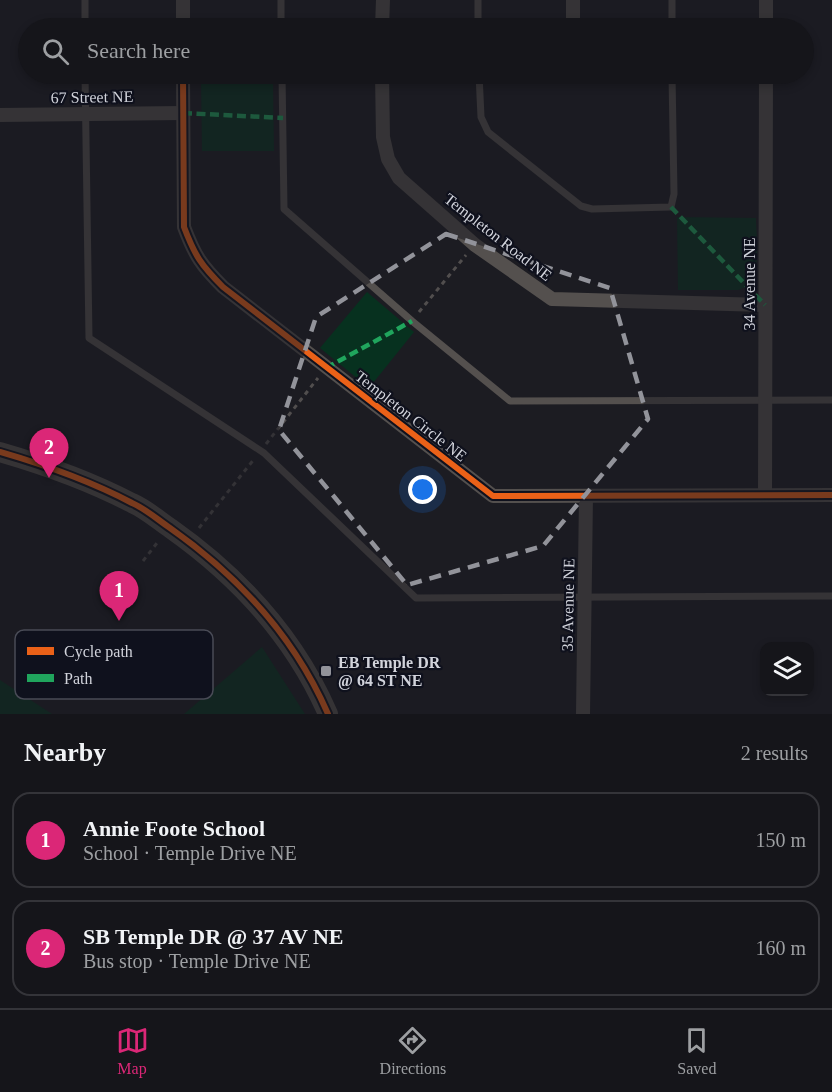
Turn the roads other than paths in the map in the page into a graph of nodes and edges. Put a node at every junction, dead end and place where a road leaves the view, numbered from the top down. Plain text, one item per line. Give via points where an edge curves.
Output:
1 (85, 0) edge
2 (183, 0) edge
3 (280, 0) edge
4 (383, 0) edge
5 (478, 0) edge
6 (573, 0) edge
7 (672, 0) edge
8 (766, 0) edge
9 (85, 18) edge
10 (183, 18) edge
11 (281, 18) edge
12 (382, 18) edge
13 (478, 18) edge
14 (573, 18) edge
15 (672, 18) edge
16 (766, 18) edge
17 (85, 84) edge
18 (183, 84) edge
19 (282, 84) edge
20 (382, 84) edge
21 (480, 84) edge
22 (672, 84) edge
23 (766, 84) edge
24 (183, 113) junction
25 (85, 114) junction
26 (0, 115) edge
27 (765, 305) junction
28 (765, 400) junction
29 (832, 400) edge
30 (0, 452) edge
31 (765, 495) junction
32 (832, 495) edge
33 (586, 496) junction
34 (832, 596) edge
35 (585, 597) junction
36 (328, 714) edge
37 (583, 714) edge

1 - 9 lane
2 - 10 street
3 - 11 lane
4 - 12 street
5 - 13 lane
6 - 14 street
7 - 15 lane
8 - 16 street
17 - 25 lane
18 - 24 street, Templeton Circle NE
19 - 28 lane via 284,210 510,401
20 - 27 street, Templeton Road NE via 383,137 388,159 399,178 475,245 552,299
21 - 22 lane via 482,117 488,132 581,206 592,210 671,207
23 - 27 street, 34 Avenue NE
24 - 25 street, 67 Street NE
24 - 33 street, Templeton Circle NE via 184,227 203,267 223,287 493,496
25 - 26 street, 67 Street NE
25 - 35 lane via 89,338 264,453 416,598
27 - 28 street, 34 Avenue NE
28 - 29 lane
28 - 31 street, 34 Avenue NE
30 - 36 street via 125,499 189,541 276,625
31 - 32 street, Templeton Circle NE
31 - 33 street, Templeton Circle NE
33 - 35 street, 35 Avenue NE
34 - 35 lane
35 - 37 street, 35 Avenue NE

